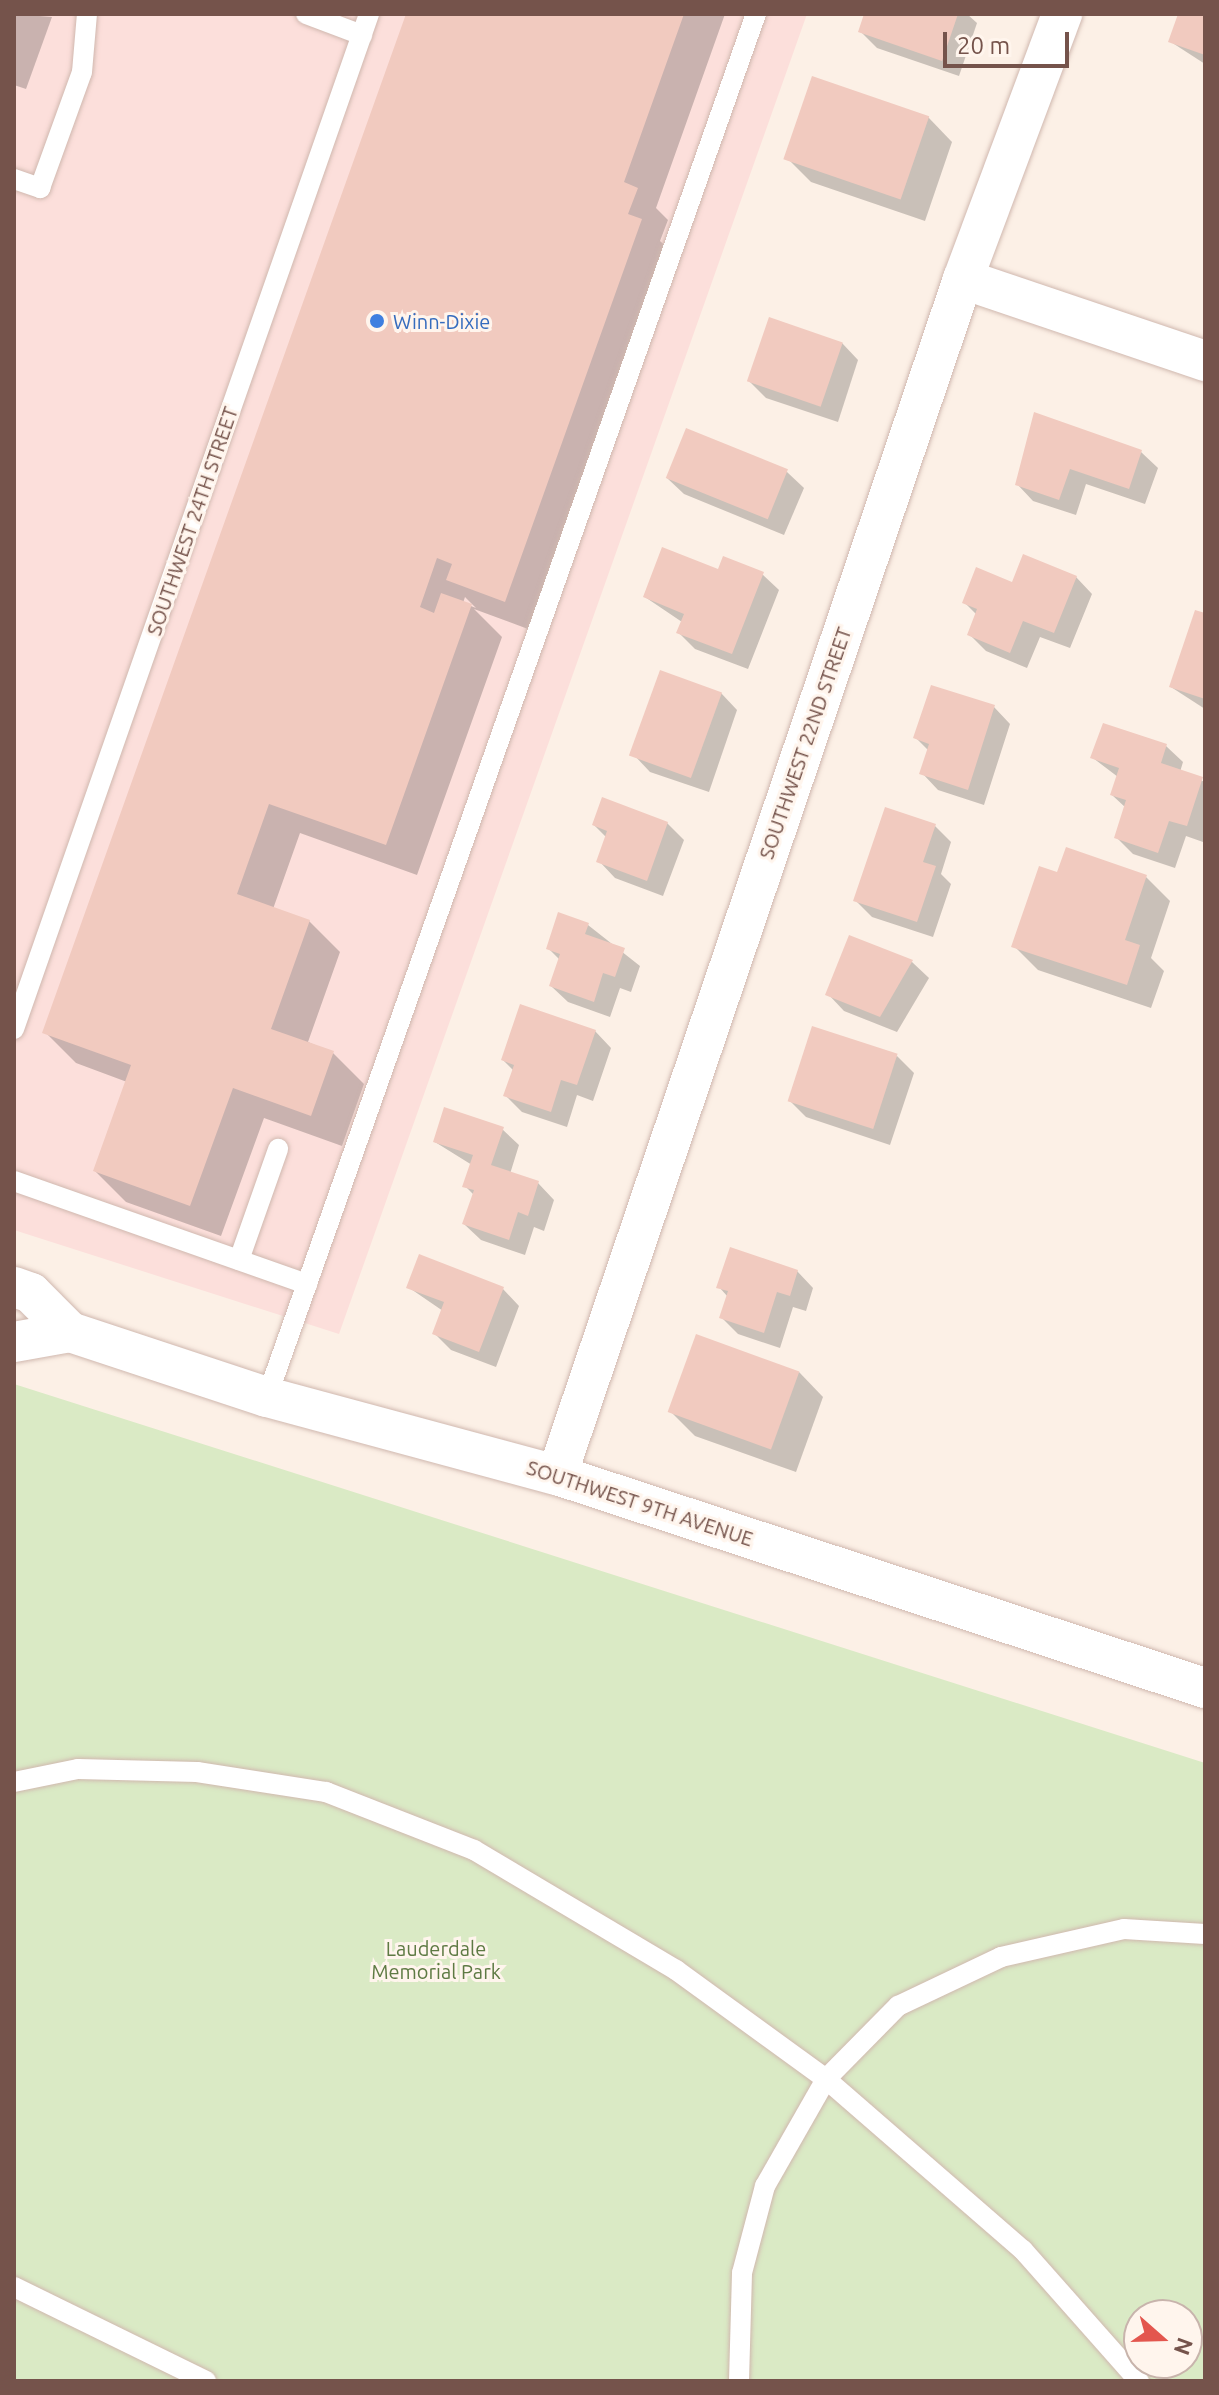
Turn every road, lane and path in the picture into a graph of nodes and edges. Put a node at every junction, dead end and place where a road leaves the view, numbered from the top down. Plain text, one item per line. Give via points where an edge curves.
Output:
1 (87, 14) edge
2 (306, 14) edge
3 (369, 14) edge
4 (756, 14) edge
5 (1062, 14) edge
6 (362, 35) junction
7 (14, 179) edge
8 (963, 279) junction
9 (1205, 361) edge
10 (23, 975) edge
11 (14, 1029) edge
12 (278, 1149) dead end
13 (14, 1181) edge
14 (239, 1260) junction
15 (307, 1284) junction
16 (14, 1287) edge
17 (70, 1332) junction
18 (14, 1342) edge
19 (267, 1397) junction
20 (557, 1475) junction
21 (1205, 1688) edge
22 (14, 1782) edge
23 (1205, 1934) edge
24 (826, 2079) junction
25 (14, 2287) edge
26 (206, 2381) edge
27 (739, 2381) edge
28 (1139, 2381) edge

1 - 7 lane via 82,72 40,188
2 - 6 lane
3 - 6 lane, SOUTHWEST 24TH STREET
4 - 15 lane
5 - 8 street, SOUTHWEST 22ND STREET
6 - 10 lane, SOUTHWEST 24TH STREET
8 - 9 street
8 - 20 street, SOUTHWEST 22ND STREET
10 - 11 lane, SOUTHWEST 24TH STREET
12 - 14 lane
13 - 14 lane
14 - 15 lane
15 - 19 lane
16 - 17 street, SOUTHWEST 9TH AVENUE via 31,1293
17 - 18 street, SOUTHWEST 9TH AVENUE
17 - 19 street, SOUTHWEST 9TH AVENUE
19 - 20 street, SOUTHWEST 9TH AVENUE
20 - 21 street, SOUTHWEST 9TH AVENUE
22 - 24 lane via 78,1769 197,1772 326,1792 474,1850 676,1970
23 - 24 lane via 1124,1929 1001,1957 898,2006
24 - 27 lane via 765,2186 742,2273
24 - 28 lane via 1023,2250
25 - 26 lane

